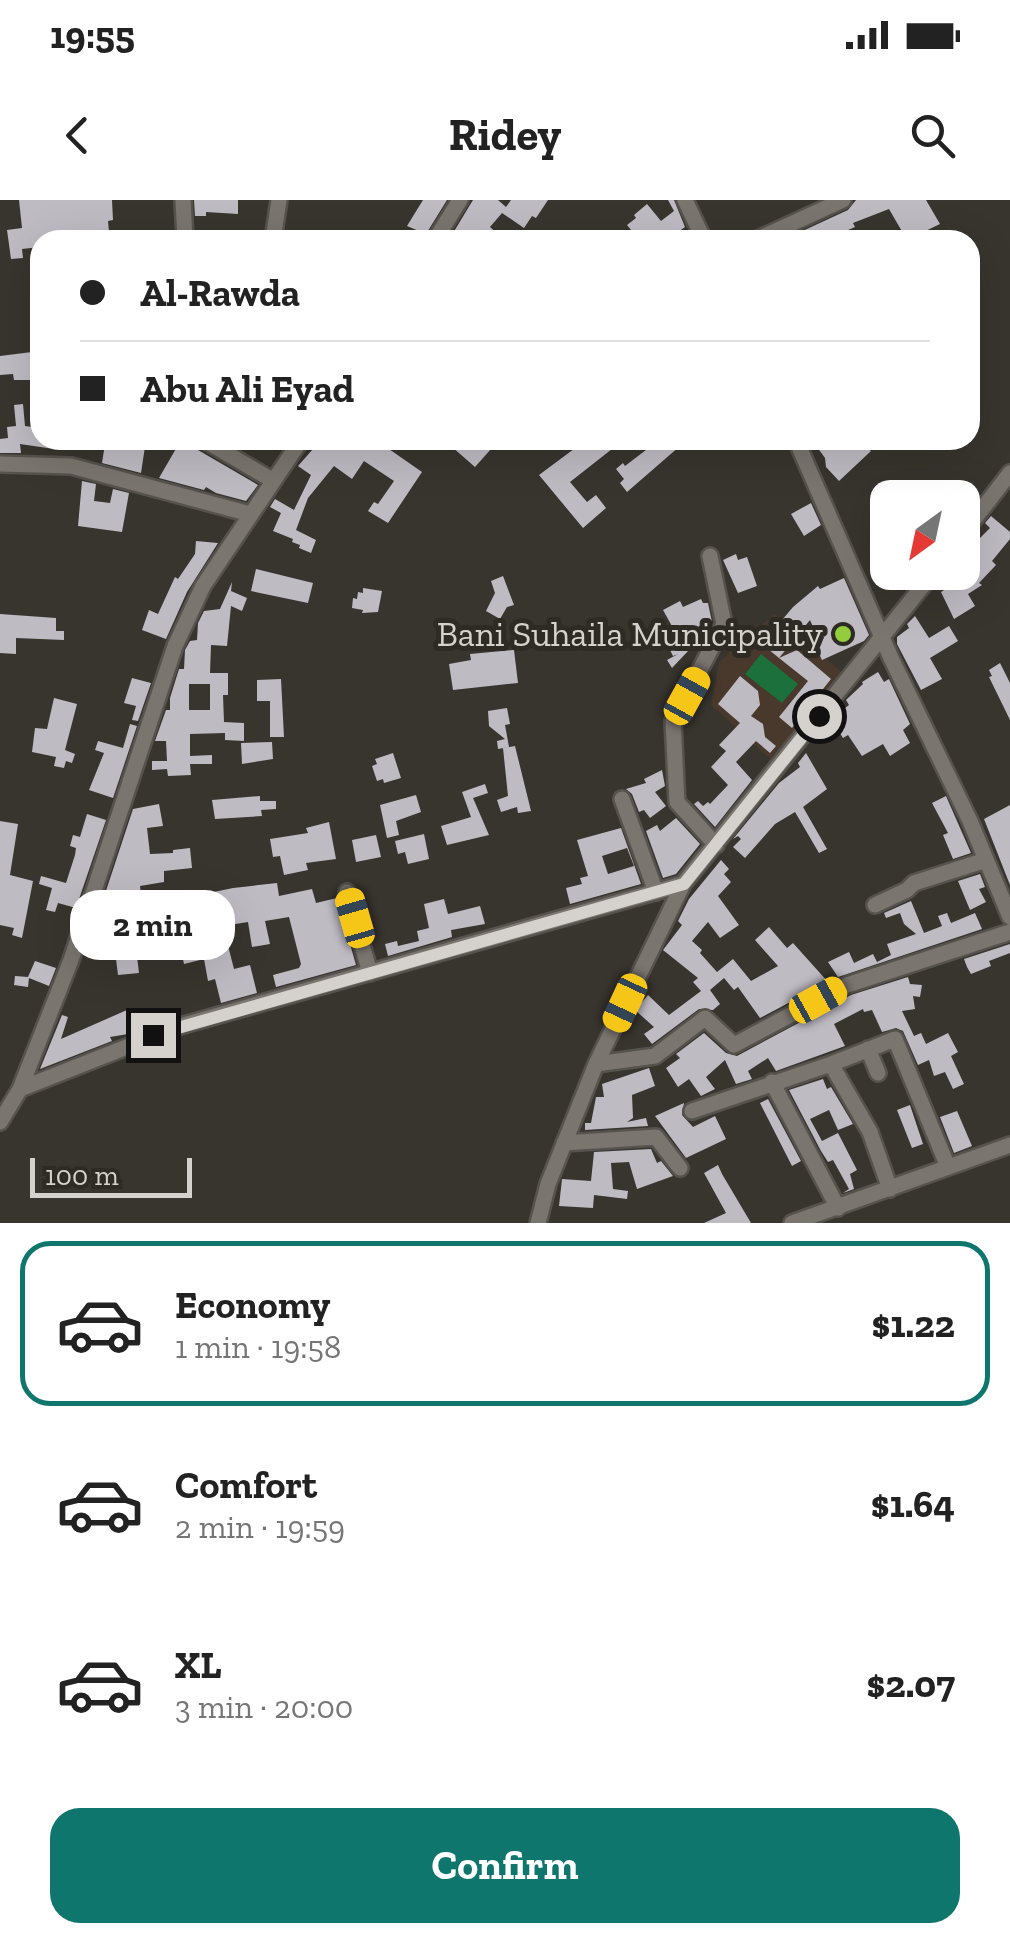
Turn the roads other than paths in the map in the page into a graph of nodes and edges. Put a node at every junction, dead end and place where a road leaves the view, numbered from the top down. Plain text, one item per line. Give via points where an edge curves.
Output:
1 (183, 200) edge
2 (279, 200) edge
3 (460, 200) edge
4 (685, 200) edge
5 (843, 200) edge
6 (184, 230) edge
7 (274, 230) edge
8 (441, 230) edge
9 (699, 230) edge
10 (778, 230) edge
11 (222, 450) edge
12 (238, 450) edge
13 (294, 450) edge
14 (800, 450) edge
15 (237, 458) junction
16 (0, 464) edge
17 (1005, 479) edge
18 (272, 480) junction
19 (1010, 503) edge
20 (980, 512) edge
21 (250, 514) junction
22 (710, 556) dead end
23 (920, 590) edge
24 (883, 638) junction
25 (622, 799) dead end
26 (716, 845) junction
27 (986, 860) junction
28 (684, 884) junction
29 (347, 892) dead end
30 (656, 892) junction
31 (876, 906) dead end
32 (1010, 917) edge
33 (1010, 932) edge
34 (370, 972) junction
35 (868, 1049) junction
36 (596, 1064) junction
37 (832, 1064) junction
38 (878, 1073) dead end
39 (772, 1082) junction
40 (20, 1089) junction
41 (692, 1111) dead end
42 (0, 1122) edge
43 (564, 1143) junction
44 (1010, 1145) edge
45 (948, 1166) junction
46 (680, 1168) dead end
47 (890, 1189) junction
48 (838, 1208) junction
49 (538, 1223) edge
50 (792, 1223) edge

1 - 6 street
2 - 7 street
3 - 8 street
4 - 9 street
5 - 10 street
11 - 15 street
12 - 15 street
13 - 18 street
14 - 24 street
15 - 18 street
16 - 21 street via 71,466
17 - 19 street
17 - 20 street
18 - 21 street
21 - 40 street via 174,646 71,960
22 - 26 street via 724,624 674,722 677,802
23 - 24 street
24 - 26 street
24 - 27 street
25 - 30 street
26 - 28 street
27 - 31 street via 914,882
27 - 32 street
28 - 30 street
28 - 36 street
29 - 34 street
30 - 34 street
33 - 36 street via 846,985 734,1044 706,1018 655,1056
34 - 40 street via 180,1026
35 - 37 street
35 - 38 street
35 - 45 street via 894,1039
36 - 43 street
37 - 39 street
37 - 47 street via 870,1132
39 - 41 street
39 - 48 street
40 - 42 street
43 - 46 street via 656,1137
43 - 49 street
44 - 45 street
45 - 47 street
47 - 48 street
48 - 50 street

